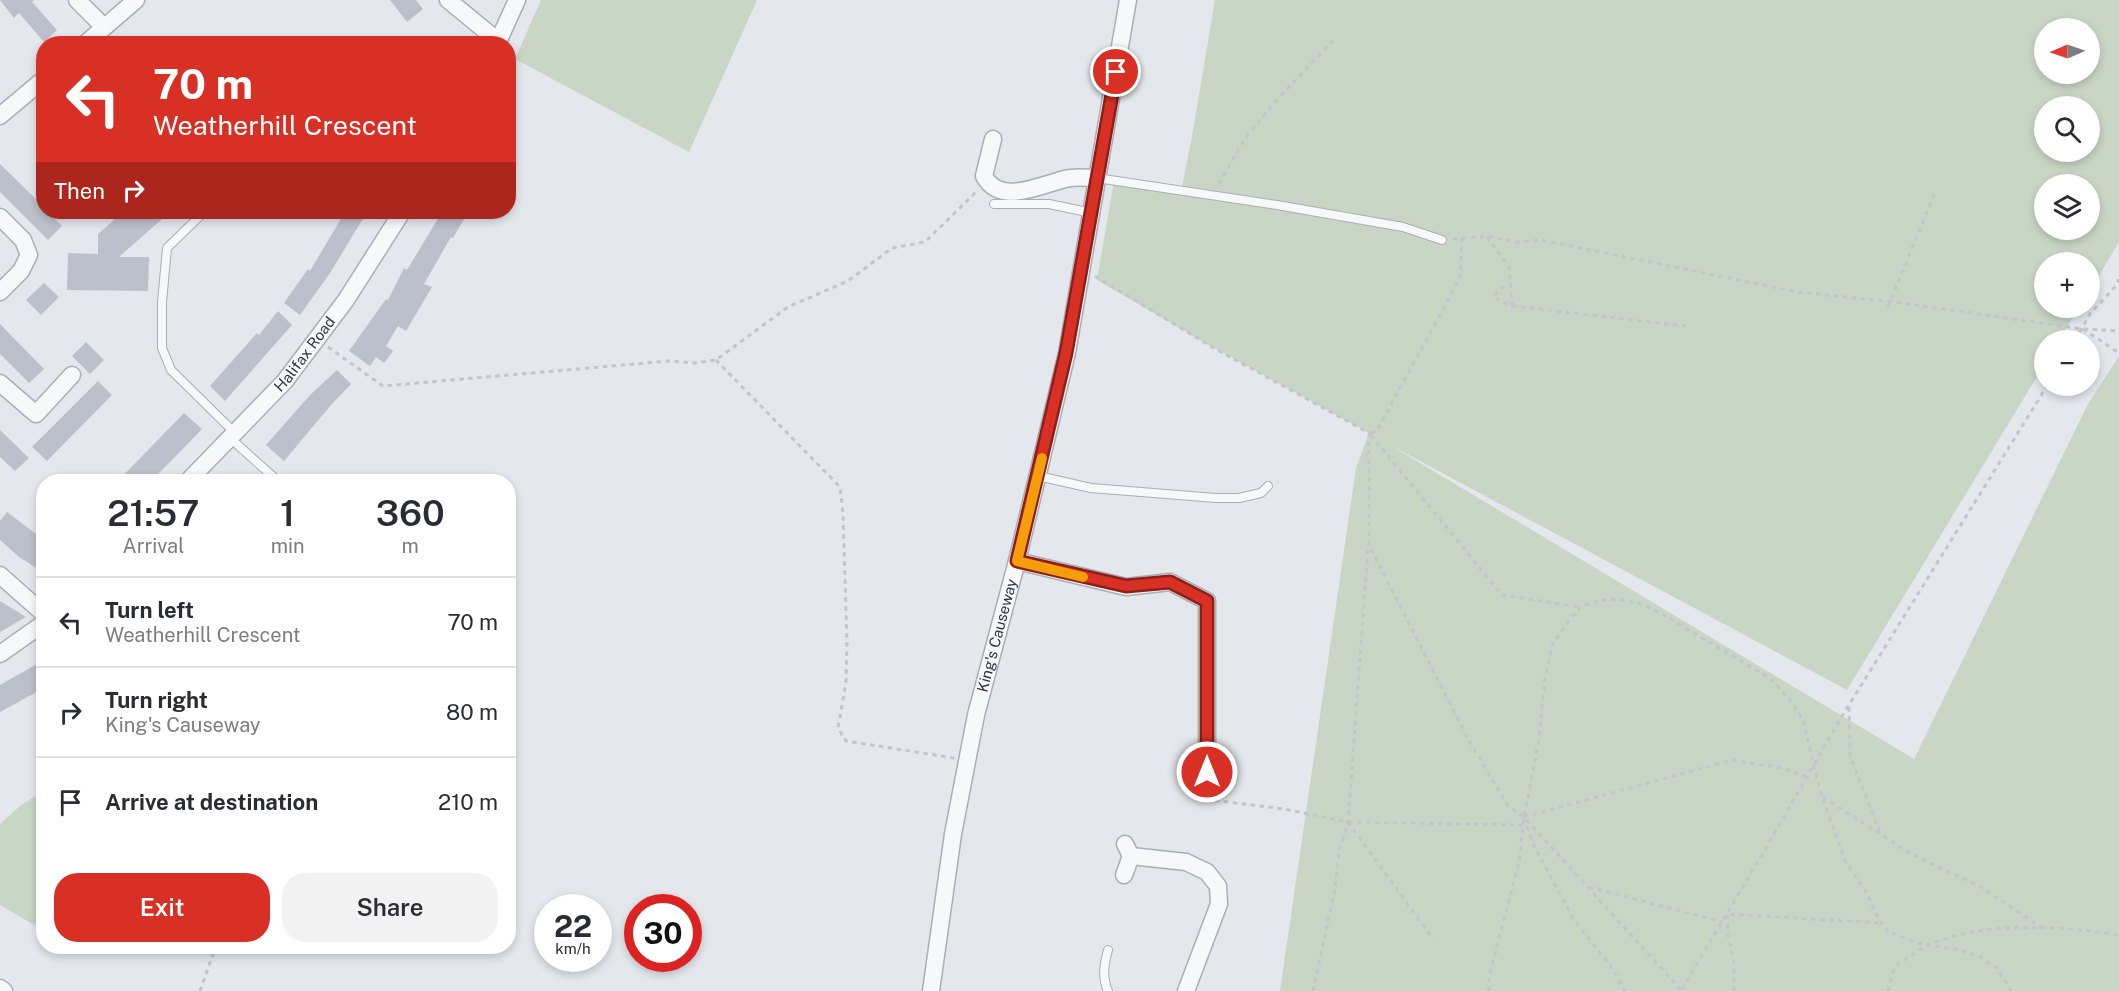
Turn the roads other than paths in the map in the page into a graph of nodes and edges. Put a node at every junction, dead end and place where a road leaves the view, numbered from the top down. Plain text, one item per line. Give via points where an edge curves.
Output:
1 (77, 0) edge
2 (136, 0) edge
3 (448, 0) edge
4 (517, 0) edge
5 (1128, 0) edge
6 (104, 27) junction
7 (94, 36) edge
8 (490, 36) edge
9 (500, 36) edge
10 (36, 86) edge
11 (0, 116) edge
12 (993, 140) dead end
13 (1097, 178) junction
14 (993, 204) dead end
15 (1092, 213) junction
16 (0, 217) edge
17 (197, 219) edge
18 (398, 219) edge
19 (1442, 240) road end
20 (0, 292) edge
21 (72, 375) dead end
22 (0, 383) edge
23 (233, 435) junction
24 (196, 474) edge
25 (271, 474) edge
26 (1038, 476) junction
27 (1268, 486) dead end
28 (1017, 561) junction
29 (0, 574) edge
30 (36, 607) edge
31 (36, 629) edge
32 (0, 654) edge
33 (1207, 772) road end
34 (1124, 875) dead end
35 (1108, 950) dead end
36 (0, 988) edge
37 (4, 991) edge
38 (931, 991) edge
39 (1108, 991) edge
40 (1186, 991) edge

1 - 6 street
2 - 6 street
3 - 8 street
4 - 9 street
5 - 13 street, King's Causeway
6 - 7 street
10 - 11 street
12 - 13 street via 984,176 989,185 1004,191 1030,190 1066,178
13 - 15 street, King's Causeway
13 - 19 lane via 1403,227
14 - 15 lane via 1048,204
15 - 26 street, King's Causeway
16 - 20 street via 23,240 29,255 21,271
17 - 23 lane via 167,248 162,348 171,370
18 - 23 street, Halifax Road via 346,300 285,381
21 - 22 street via 36,414
23 - 24 street, Halifax Road
23 - 25 lane
26 - 27 lane via 1091,488 1216,498 1261,493
26 - 28 street, King's Causeway
28 - 33 street via 1126,586 1170,582 1207,601
28 - 38 street, King's Causeway via 976,715 953,834
29 - 30 street
31 - 32 street
34 - 40 street via 1128,850 1186,862 1207,872 1218,886 1220,904
35 - 39 lane via 1104,964
36 - 37 street

